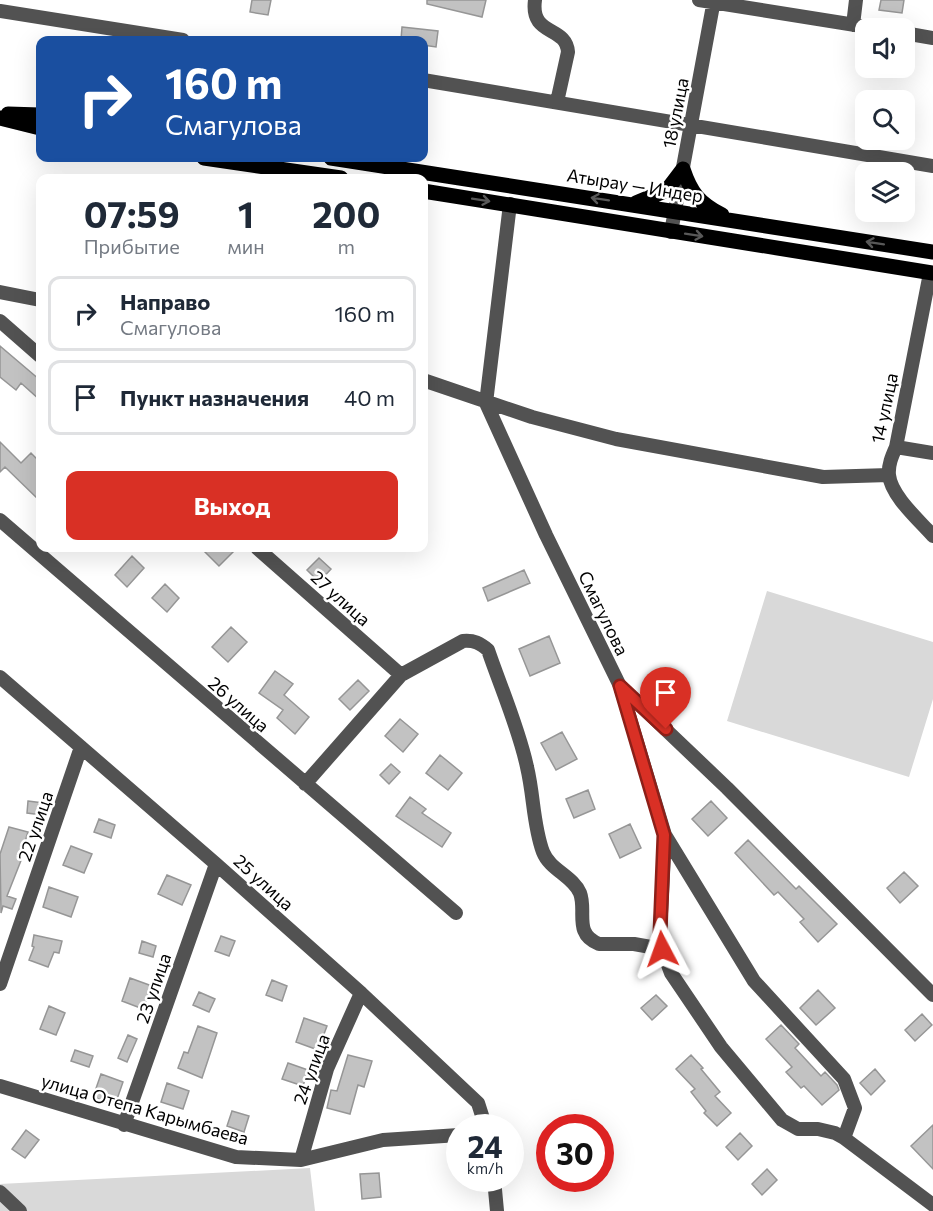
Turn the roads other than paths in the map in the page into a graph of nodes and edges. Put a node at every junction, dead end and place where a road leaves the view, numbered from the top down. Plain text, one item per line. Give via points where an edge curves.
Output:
1 (535, 0) edge
2 (699, 0) edge
3 (856, 0) edge
4 (714, 1) edge
5 (0, 11) edge
6 (853, 25) joint
7 (915, 35) edge
8 (158, 36) edge
9 (933, 38) edge
10 (428, 81) edge
11 (557, 102) junction
12 (0, 113) edge
13 (36, 115) edge
14 (0, 118) edge
15 (691, 124) junction
16 (36, 127) edge
17 (231, 162) edge
18 (357, 162) edge
19 (933, 166) edge
20 (683, 169) junction
21 (314, 174) edge
22 (428, 192) edge
23 (510, 204) junction
24 (633, 204) junction
25 (675, 211) junction
26 (732, 220) junction
27 (671, 232) junction
28 (933, 252) edge
29 (932, 273) edge
30 (1, 291) edge
31 (36, 299) edge
32 (0, 321) edge
33 (36, 352) edge
34 (428, 382) edge
35 (486, 403) junction
36 (896, 447) junction
37 (933, 453) edge
38 (889, 475) junction
39 (0, 520) edge
40 (933, 537) edge
41 (36, 551) edge
42 (37, 552) edge
43 (262, 552) edge
44 (401, 675) junction
45 (0, 677) edge
46 (620, 686) junction
47 (81, 747) junction
48 (305, 784) junction
49 (664, 835) junction
50 (216, 864) junction
51 (456, 914) dead end
52 (662, 949) junction
53 (0, 984) edge
54 (361, 993) junction
55 (933, 995) edge
56 (0, 1086) edge
57 (482, 1114) edge
58 (124, 1125) junction
59 (446, 1136) edge
60 (844, 1138) junction
61 (301, 1160) junction
62 (0, 1192) edge
63 (495, 1192) edge
64 (933, 1205) edge
65 (20, 1211) edge
66 (497, 1211) edge

1 - 11 street via 540,25 565,39 568,45
2 - 4 street
3 - 6 street
4 - 6 street
4 - 15 street, 18 улица
5 - 8 street
7 - 9 street
10 - 11 street
11 - 15 street
12 - 13 main road
14 - 16 main road
15 - 19 street
15 - 20 street, 18 улица
17 - 21 main road
24 -> 18 main road, Атырау — Индер
20 - 24 main road via 668,190
20 - 25 street, 18 улица
20 - 26 main road via 695,196
22 -> 23 main road
23 - 27 main road
23 - 35 street
24 - 25 main road, Атырау — Индер
25 - 26 main road, Атырау — Индер
25 - 27 street, 18 улица
28 -> 26 main road, Атырау — Индер
27 -> 29 main road
29 - 36 street, 14 улица
30 - 31 street
32 - 33 street
34 - 35 street
35 - 38 street via 616,439 722,459 823,477
35 - 46 street, Смагулова
36 - 37 street
36 - 38 street, 14 улица
38 - 40 street via 897,495
39 - 41 street, 26 улица
42 - 48 street, 26 улица
43 - 44 street, 27 улица
44 - 48 street
44 - 52 street via 463,641 472,640 488,650 527,764 536,829 544,855 577,888 583,930 599,944
45 - 47 street, 25 улица
46 - 49 street
46 - 55 street, Смагулова
47 - 50 street, 25 улица
47 - 53 street, 22 улица
48 - 51 street, 26 улица
49 - 52 street
49 - 60 street via 754,981 844,1079 855,1108
50 - 54 street, 25 улица
50 - 58 street, 23 улица
52 - 60 street via 670,973 721,1047 782,1120 798,1129 818,1129
54 - 57 street, 25 улица via 478,1103
54 - 61 street, 24 улица via 327,1069
56 - 58 street, улица Отепа Карымбаева
58 - 61 street, улица Отепа Карымбаева via 236,1157
59 - 61 street, улица Отепа Карымбаева via 383,1140
60 - 64 street
62 - 65 street
63 - 66 street

